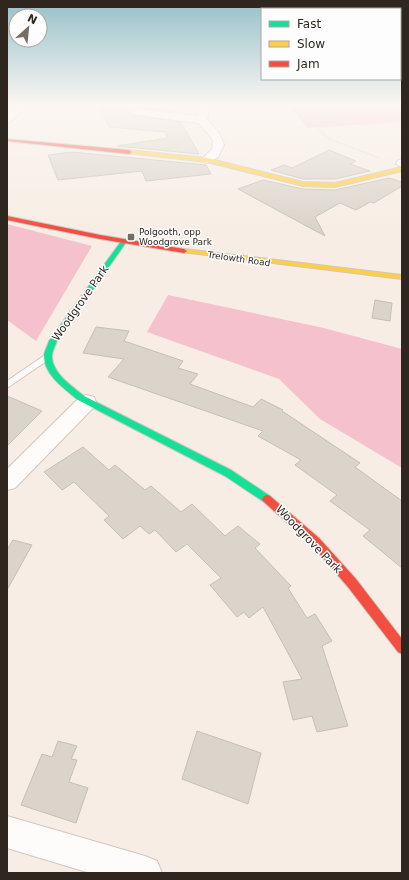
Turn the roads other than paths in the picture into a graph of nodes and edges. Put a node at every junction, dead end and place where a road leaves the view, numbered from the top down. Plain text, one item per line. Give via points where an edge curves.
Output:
1 (68, 146) edge
2 (220, 146) edge
3 (207, 160) junction
4 (402, 169) edge
5 (7, 218) edge
6 (124, 241) junction
7 (402, 278) edge
8 (48, 356) junction
9 (7, 385) edge
10 (87, 402) junction
11 (7, 482) edge
12 (402, 648) edge
13 (7, 832) edge
14 (145, 873) edge

1 - 3 street
2 - 3 street
3 - 4 street via 286,180 320,185 335,185
5 - 6 street, Trelowth Road
6 - 7 street, Trelowth Road via 246,261 384,274
6 - 8 street, Woodgrove Park via 53,341
8 - 9 lane
8 - 10 street, Woodgrove Park via 50,365 66,388
10 - 11 street
10 - 12 street, Woodgrove Park via 228,473 276,504 315,541 347,577
13 - 14 street

